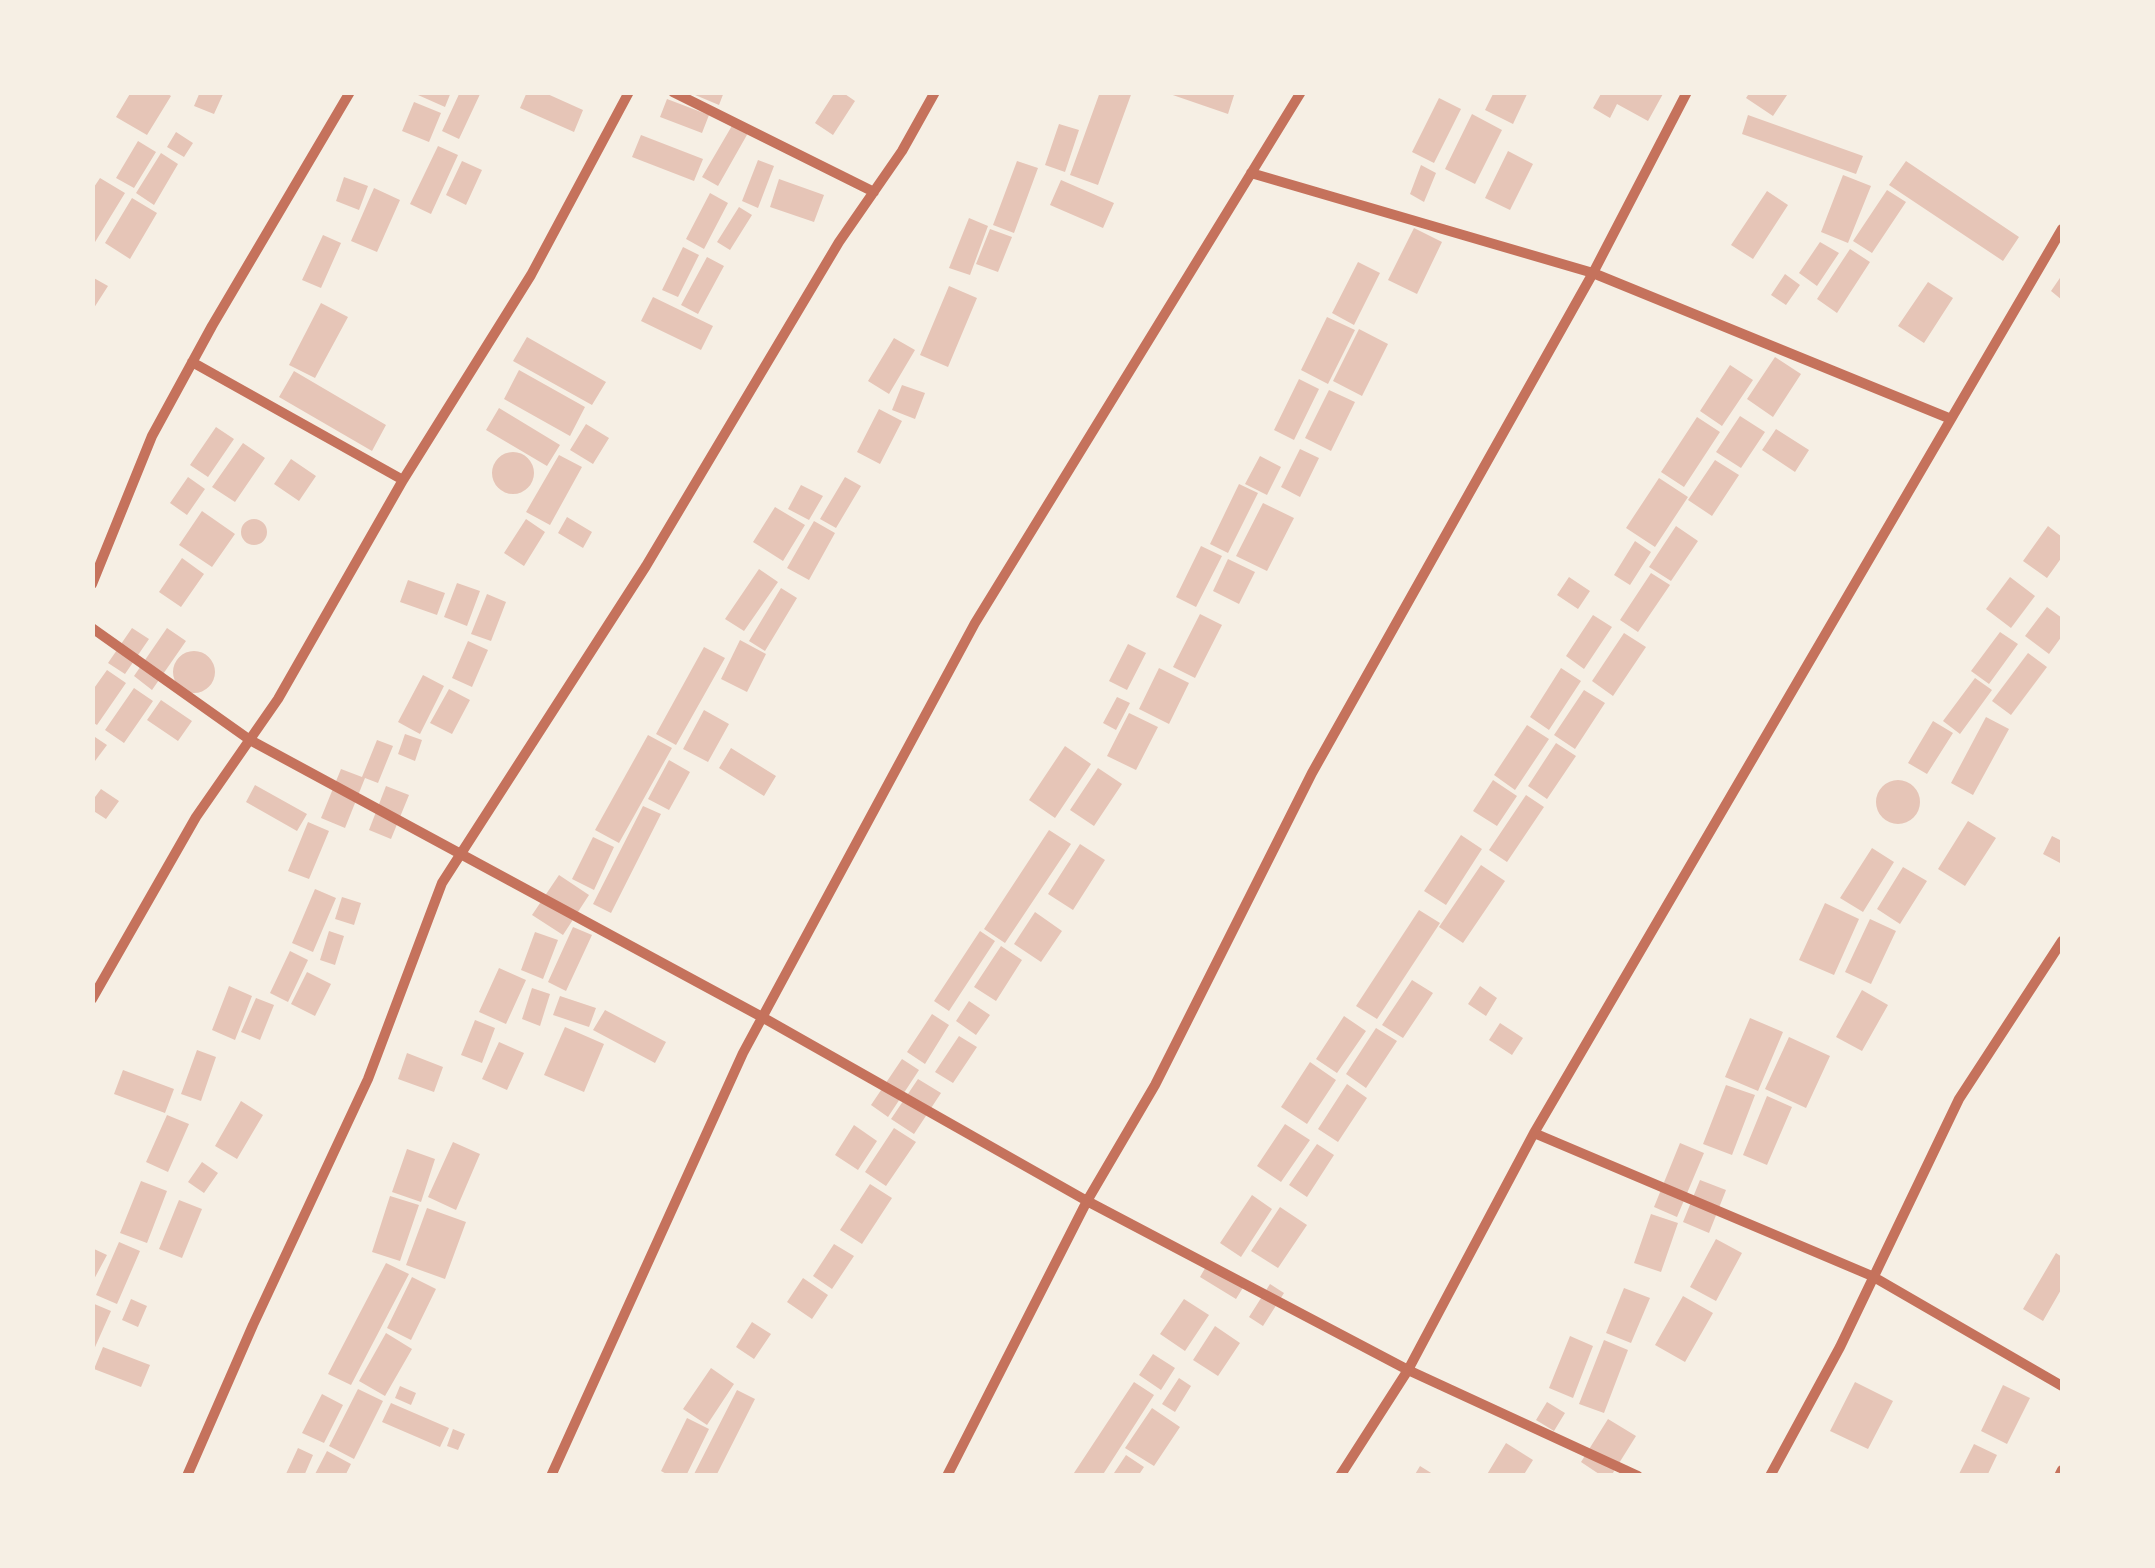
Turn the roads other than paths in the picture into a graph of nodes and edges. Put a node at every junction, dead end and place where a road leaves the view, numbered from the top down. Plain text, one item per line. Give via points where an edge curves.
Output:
1 (350, 92) edge
2 (629, 92) edge
3 (673, 92) edge
4 (935, 92) edge
5 (1300, 92) edge
6 (1687, 92) edge
7 (1251, 173) junction
8 (874, 192) junction
9 (2062, 228) edge
10 (1593, 273) junction
11 (192, 362) junction
12 (1951, 419) junction
13 (403, 480) junction
14 (92, 584) edge
15 (92, 628) edge
16 (250, 740) junction
17 (461, 852) junction
18 (2062, 941) edge
19 (92, 999) edge
20 (762, 1017) junction
21 (1534, 1132) junction
22 (1087, 1200) junction
23 (1872, 1276) junction
24 (1408, 1370) junction
25 (2062, 1386) edge
26 (187, 1476) edge
27 (551, 1476) edge
28 (947, 1476) edge
29 (1340, 1476) edge
30 (1638, 1476) edge
31 (1770, 1476) edge

1 - 11 street
2 - 13 street via 531,275
3 - 8 street
4 - 8 street
5 - 7 street
6 - 10 street
7 - 10 street
7 - 20 street via 975,622
8 - 17 street via 646,566
9 - 12 street
10 - 12 street
10 - 22 street via 1312,773 1155,1085
11 - 13 street
11 - 14 street via 152,436
12 - 21 street
13 - 16 street
15 - 16 street
16 - 17 street
16 - 19 street via 196,817
17 - 20 street
17 - 26 street via 442,883 368,1079
18 - 23 street via 1959,1099
20 - 22 street
20 - 27 street
21 - 23 street
21 - 24 street
22 - 24 street
22 - 28 street
23 - 25 street
23 - 31 street
24 - 29 street
24 - 30 street

